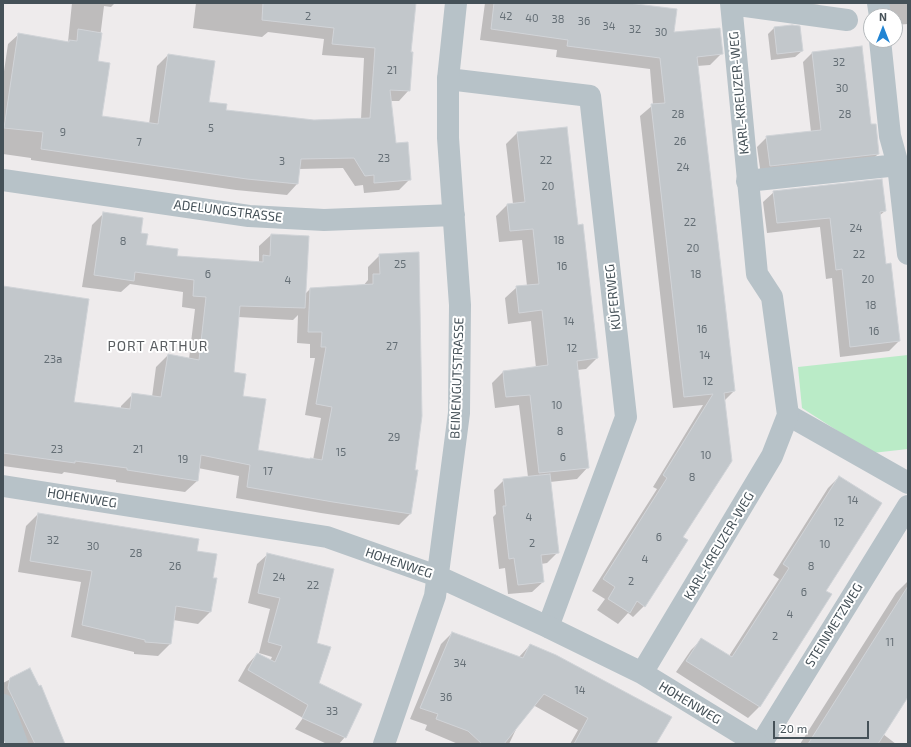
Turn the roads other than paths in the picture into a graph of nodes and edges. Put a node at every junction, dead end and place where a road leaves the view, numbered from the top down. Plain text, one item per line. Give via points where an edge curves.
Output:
1 (456, 3) edge
2 (731, 4) edge
3 (847, 20) dead end
4 (881, 48) edge
5 (448, 79) junction
6 (898, 165) junction
7 (3, 180) edge
8 (748, 181) junction
9 (454, 215) junction
10 (908, 254) edge
11 (788, 415) junction
12 (908, 483) edge
13 (3, 487) edge
14 (908, 506) edge
15 (438, 576) junction
16 (548, 627) junction
17 (642, 673) junction
18 (3, 705) edge
19 (17, 744) edge
20 (384, 744) edge
21 (760, 744) edge

1 - 5 street, BEINENGUTSTRASSE
2 - 3 street, KARL-KREUZER-WEG
2 - 8 street, KARL-KREUZER-WEG
4 - 6 street via 890,136
5 - 9 street, BEINENGUTSTRASSE via 448,138
5 - 16 street, KÜFERWEG via 590,96 626,417
6 - 8 street
6 - 10 street
7 - 9 street, ADELUNGSTRASSE via 249,216 324,220
8 - 11 street, KARL-KREUZER-WEG via 756,274 772,297
9 - 15 street, BEINENGUTSTRASSE via 460,305 459,413
11 - 12 street
11 - 17 street, KARL-KREUZER-WEG via 772,456
13 - 15 street, HOHENWEG via 326,537
14 - 21 street, STEINMETZWEG
15 - 16 street, HOHENWEG
15 - 20 street, BEINENGUTSTRASSE via 435,596
16 - 17 street, HOHENWEG
17 - 21 street, HOHENWEG
18 - 19 street

